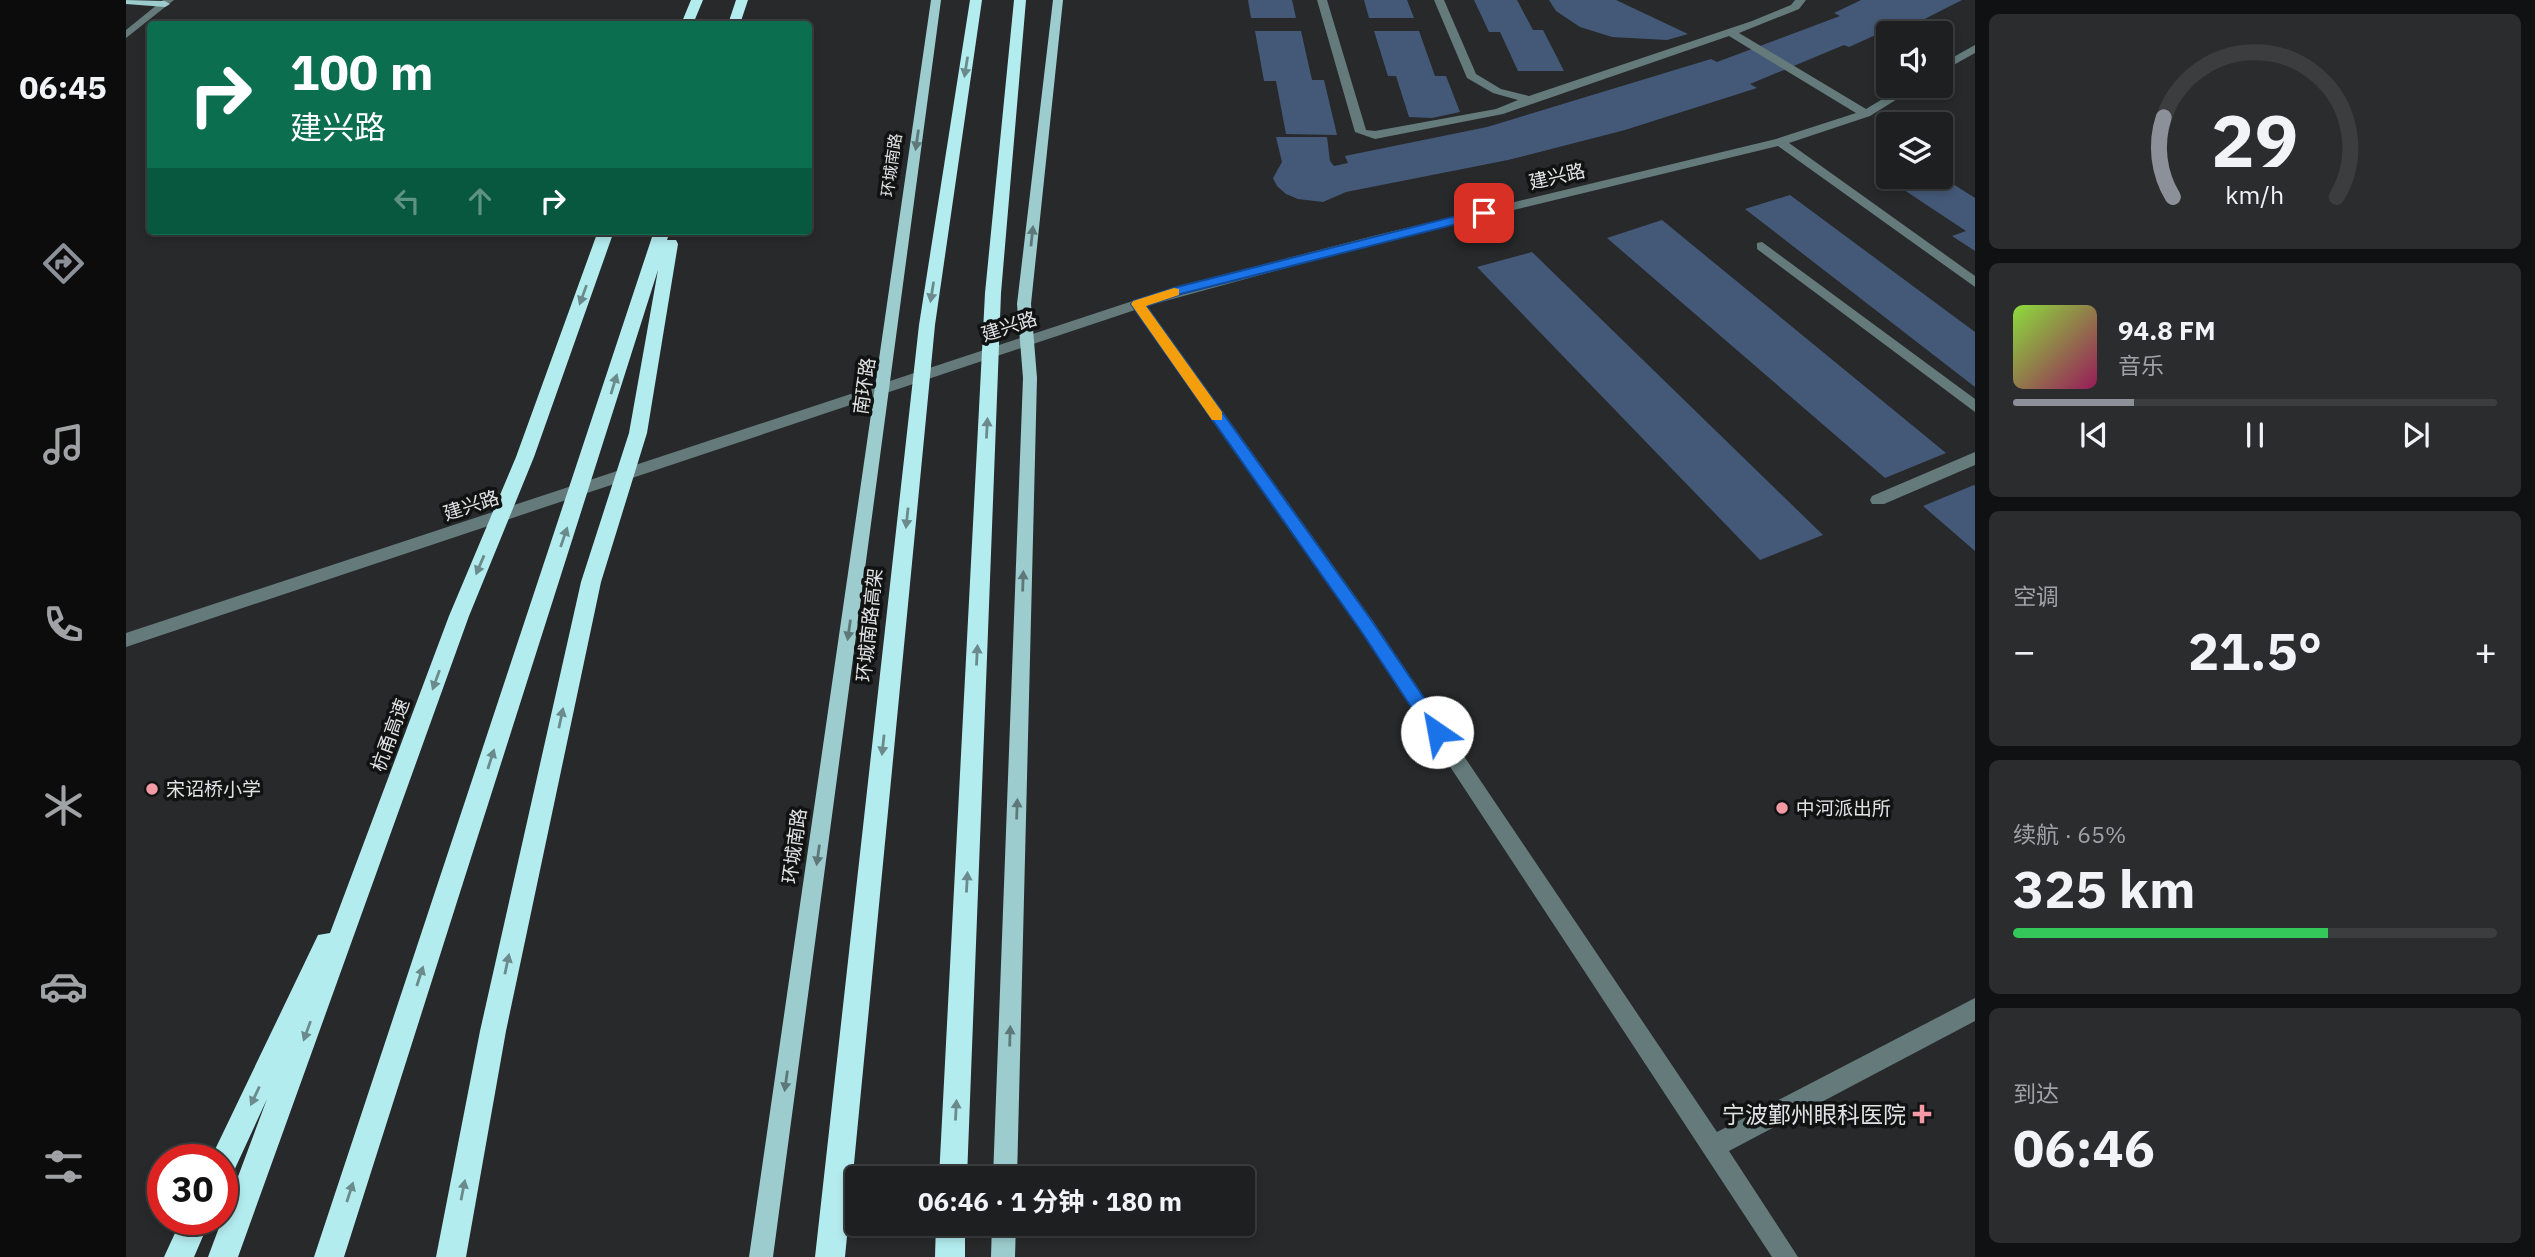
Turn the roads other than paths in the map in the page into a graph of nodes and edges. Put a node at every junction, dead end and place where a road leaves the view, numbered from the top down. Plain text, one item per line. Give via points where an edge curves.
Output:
1 (697, 0) edge
2 (742, 0) edge
3 (936, 0) edge
4 (976, 0) edge
5 (1020, 0) edge
6 (1058, 0) edge
7 (1322, 0) edge
8 (1439, 0) edge
9 (1801, 0) edge
10 (126, 1) edge
11 (167, 2) edge
12 (688, 21) edge
13 (735, 21) edge
14 (1730, 33) junction
15 (126, 35) edge
16 (1975, 48) edge
17 (1953, 62) edge
18 (1892, 98) edge
19 (1529, 100) junction
20 (1866, 114) junction
21 (1780, 142) junction
22 (605, 235) edge
23 (661, 235) edge
24 (671, 235) edge
25 (1762, 246) dead end
26 (1975, 283) edge
27 (1138, 304) junction
28 (891, 336) joint
29 (1975, 407) edge
30 (876, 441) joint
31 (1975, 458) edge
32 (1878, 500) dead end
33 (126, 640) edge
34 (389, 813) junction
35 (1975, 1009) edge
36 (232, 1144) edge
37 (1713, 1147) junction
38 (954, 1166) edge
39 (1005, 1166) edge
40 (189, 1235) edge
41 (951, 1236) edge
42 (1004, 1236) edge
43 (178, 1257) edge
44 (223, 1257) edge
45 (329, 1257) edge
46 (451, 1257) edge
47 (761, 1257) edge
48 (831, 1257) edge
49 (950, 1257) edge
50 (1003, 1257) edge
51 (1786, 1257) edge

1 - 12 highway
2 - 13 highway
3 -> 28 main road, 环城南路
4 -> 48 highway, 环城南路高架 via 927,326
38 -> 5 highway via 993,293
39 -> 6 main road via 1030,378 1024,304
7 - 19 street via 1361,132 1375,135 1499,112
8 - 19 street via 1471,76
9 - 14 street via 1795,7
10 - 11 main road
11 - 15 street
14 - 19 street
14 - 20 street
16 - 17 street
18 - 20 street, 建兴路
20 - 21 street, 建兴路
21 - 26 street
21 - 27 street, 建兴路 via 1363,242
22 -> 34 highway, 杭甬高速
45 -> 23 highway
46 -> 24 highway via 493,1031 591,582 638,433
25 - 29 street
27 - 33 street, 建兴路
27 - 37 street via 1367,626
28 - 30 main road, 南环路
30 -> 47 main road, 环城南路
31 - 32 street
34 -> 36 highway
34 -> 44 highway, 杭甬高速
35 - 37 street
37 - 51 street
40 - 43 highway
41 - 49 highway
42 - 50 main road

